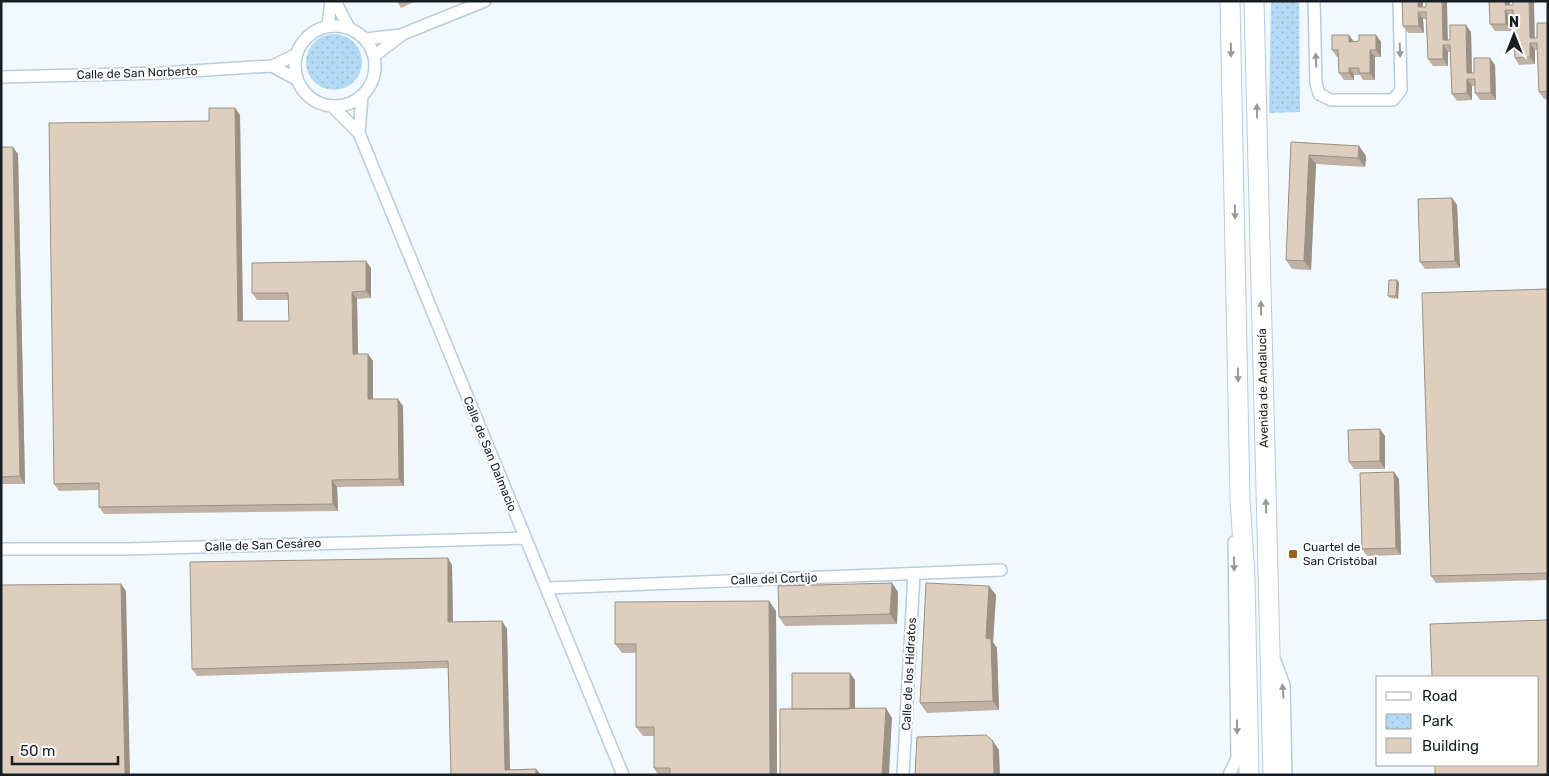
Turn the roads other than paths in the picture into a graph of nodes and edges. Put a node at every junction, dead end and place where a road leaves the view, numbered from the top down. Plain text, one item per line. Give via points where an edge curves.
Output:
1 (331, 1) edge
2 (335, 1) edge
3 (485, 1) edge
4 (1230, 1) edge
5 (1254, 1) edge
6 (1314, 1) edge
7 (1399, 1) edge
8 (328, 25) junction
9 (349, 28) junction
10 (403, 34) junction
11 (365, 38) junction
12 (295, 55) junction
13 (374, 56) junction
14 (272, 66) junction
15 (1, 77) edge
16 (296, 79) junction
17 (362, 96) junction
18 (332, 106) junction
19 (359, 133) junction
20 (1240, 499) junction
21 (525, 538) junction
22 (1, 550) edge
23 (1001, 570) dead end
24 (914, 574) junction
25 (548, 588) junction
26 (1270, 646) junction
27 (623, 775) edge
28 (903, 775) edge
29 (1229, 775) edge
30 (1248, 775) edge
31 (1272, 775) edge
32 (1286, 775) edge

1 - 8 street
2 - 9 street
3 - 10 street
4 -> 20 main road, Avenida de Andalucía
26 -> 5 main road, Avenida de Andalucía
7 -> 6 street via 1401,90 1393,100 1331,100 1319,94
8 - 9 street
8 - 12 street via 313,31 302,41
9 - 11 street
10 - 11 street
10 - 13 street
11 - 13 street
12 - 14 street, Calle de San Norberto
12 - 16 street
13 - 17 street via 374,77
14 - 15 street, Calle de San Norberto via 161,74
14 - 16 street
16 - 18 street via 304,92 317,102
17 - 18 street via 348,104
17 - 19 street, Calle de San Dalmacio
18 - 19 street, Calle de San Dalmacio
19 - 21 street, Calle de San Dalmacio
20 -> 29 street, Avenida de Andalucía via 1234,533 1238,758
20 - 30 main road, Avenida de Andalucía via 1245,577
21 - 22 street, Calle de San Cesáreo
21 - 25 street, Calle de San Dalmacio
23 - 24 street, Calle del Cortijo
24 - 25 street, Calle del Cortijo
24 - 28 street, Calle de los Hidratos
25 - 27 street, Calle de San Dalmacio
26 - 31 main road, Avenida de Andalucía
32 -> 26 street via 1284,685

